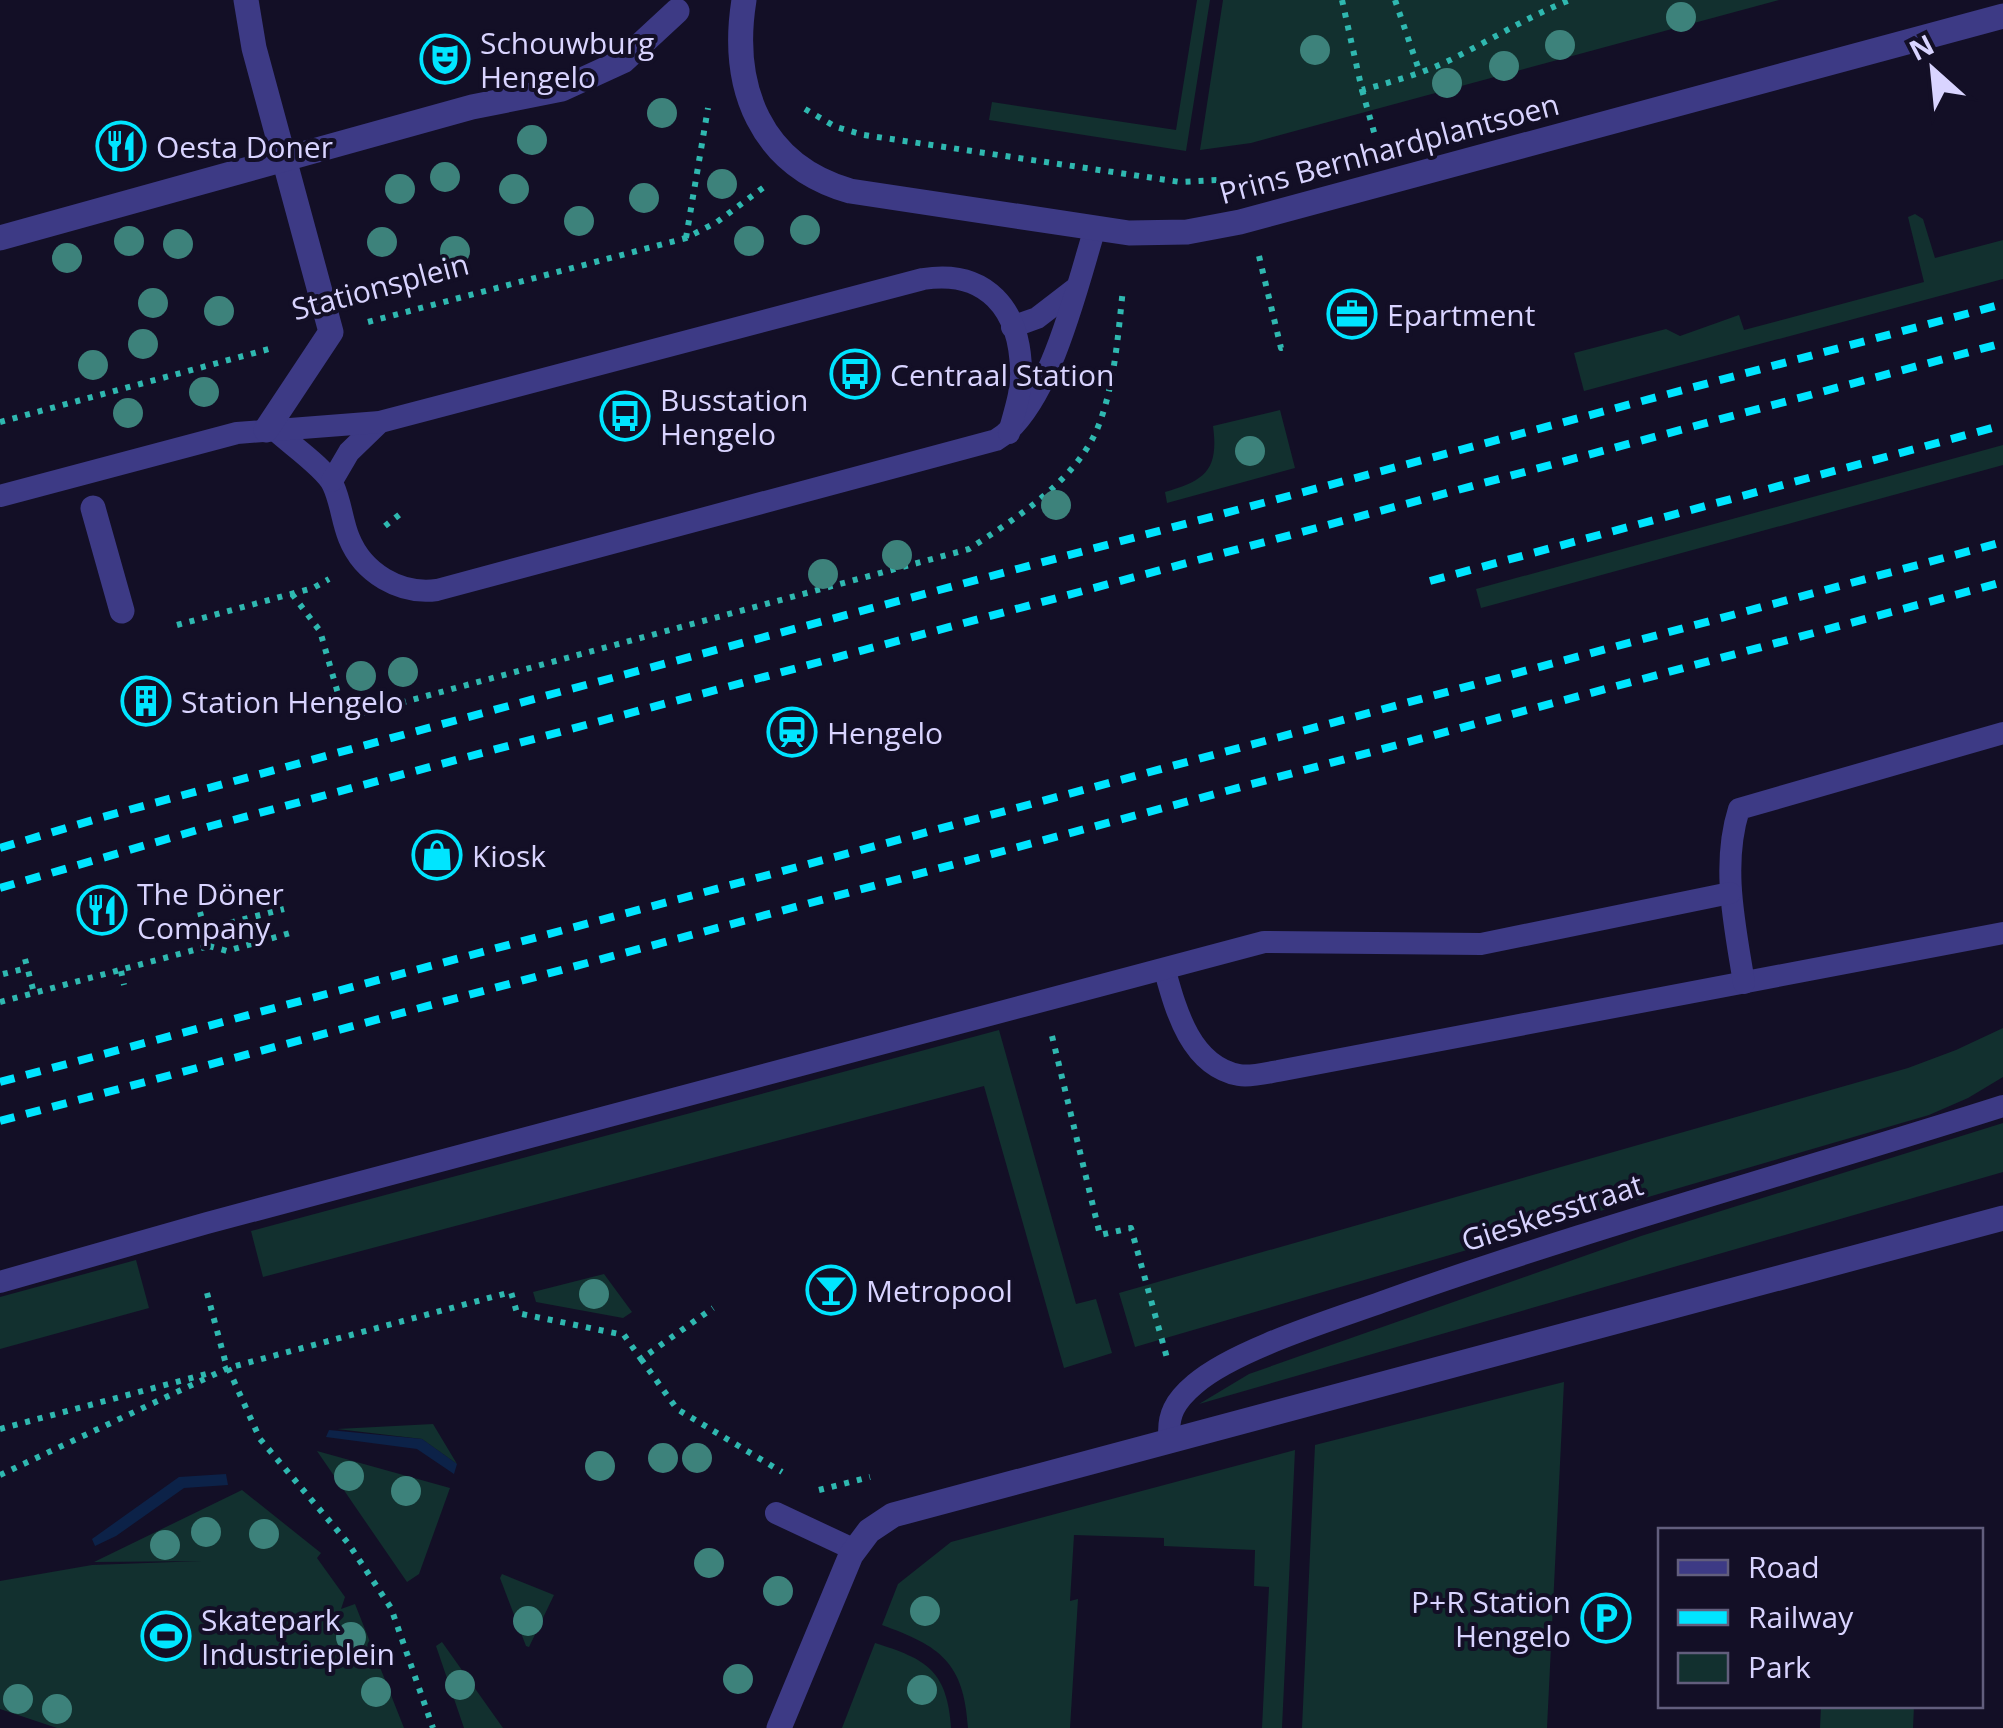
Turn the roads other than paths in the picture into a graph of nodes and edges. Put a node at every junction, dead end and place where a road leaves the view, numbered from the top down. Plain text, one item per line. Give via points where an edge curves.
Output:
1 (246, 0) edge
2 (744, 0) edge
3 (677, 10) dead end
4 (2003, 16) edge
5 (285, 161) junction
6 (1094, 228) junction
7 (0, 238) edge
8 (1076, 288) junction
9 (1012, 328) junction
10 (380, 422) junction
11 (271, 431) junction
12 (1009, 433) junction
13 (332, 481) junction
14 (0, 496) edge
15 (93, 508) dead end
16 (122, 611) dead end
17 (2003, 734) edge
18 (1730, 893) junction
19 (2003, 933) edge
20 (1165, 971) junction
21 (1744, 983) junction
22 (2003, 1106) edge
23 (2003, 1218) edge
24 (0, 1282) edge
25 (1170, 1441) junction
26 (776, 1513) dead end
27 (855, 1550) junction
28 (779, 1728) edge

1 - 5 street
2 - 6 street, Prins Bernhardplantsoen via 740,57 746,90 762,127 788,159 817,179 850,191
3 - 5 street via 624,61 562,89 472,107
4 - 6 street, Prins Bernhardplantsoen via 1240,222 1187,232
5 - 7 street
5 - 11 street via 331,332
6 - 8 lane
8 - 9 lane
8 - 12 lane via 1034,400
9 - 10 lane via 989,290 962,277 938,276
9 - 12 lane via 1022,372
10 - 11 lane
10 - 13 lane via 349,452
11 - 13 lane
11 - 14 lane via 237,434
12 - 13 lane via 423,592 394,586 371,570 347,534
15 - 16 street
17 - 18 lane via 1739,809
18 - 20 lane via 1481,944 1264,942
18 - 21 lane
19 - 21 lane
20 - 21 lane via 1182,1024 1202,1056 1241,1076
20 - 24 lane
22 - 25 lane, Gieskesstraat via 1319,1325 1198,1382 1174,1404
23 - 25 street
25 - 27 street via 893,1516
26 - 27 lane
27 - 28 street

